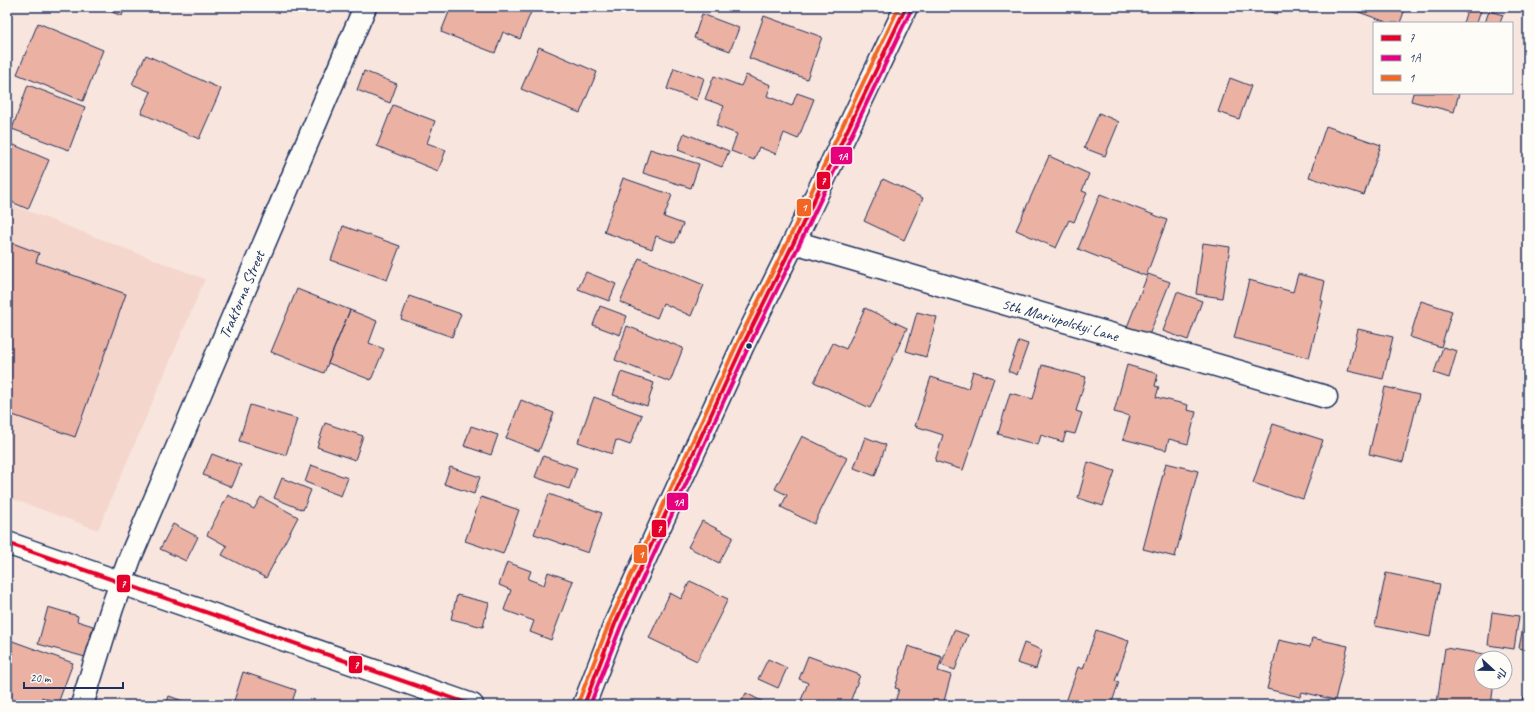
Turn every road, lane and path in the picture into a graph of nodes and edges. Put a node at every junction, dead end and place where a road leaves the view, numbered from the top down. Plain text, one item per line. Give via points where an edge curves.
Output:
1 (365, 7) edge
2 (906, 7) edge
3 (794, 242) junction
4 (1326, 397) dead end
5 (7, 543) edge
6 (121, 584) junction
7 (82, 705) edge
8 (472, 705) edge
9 (584, 705) edge

1 - 6 street, Traktorna Street
2 - 3 street
3 - 4 street, 5th Mariupolskyi Lane
3 - 9 street via 743,345 614,624
5 - 6 street
6 - 7 street, Traktorna Street
6 - 8 street

